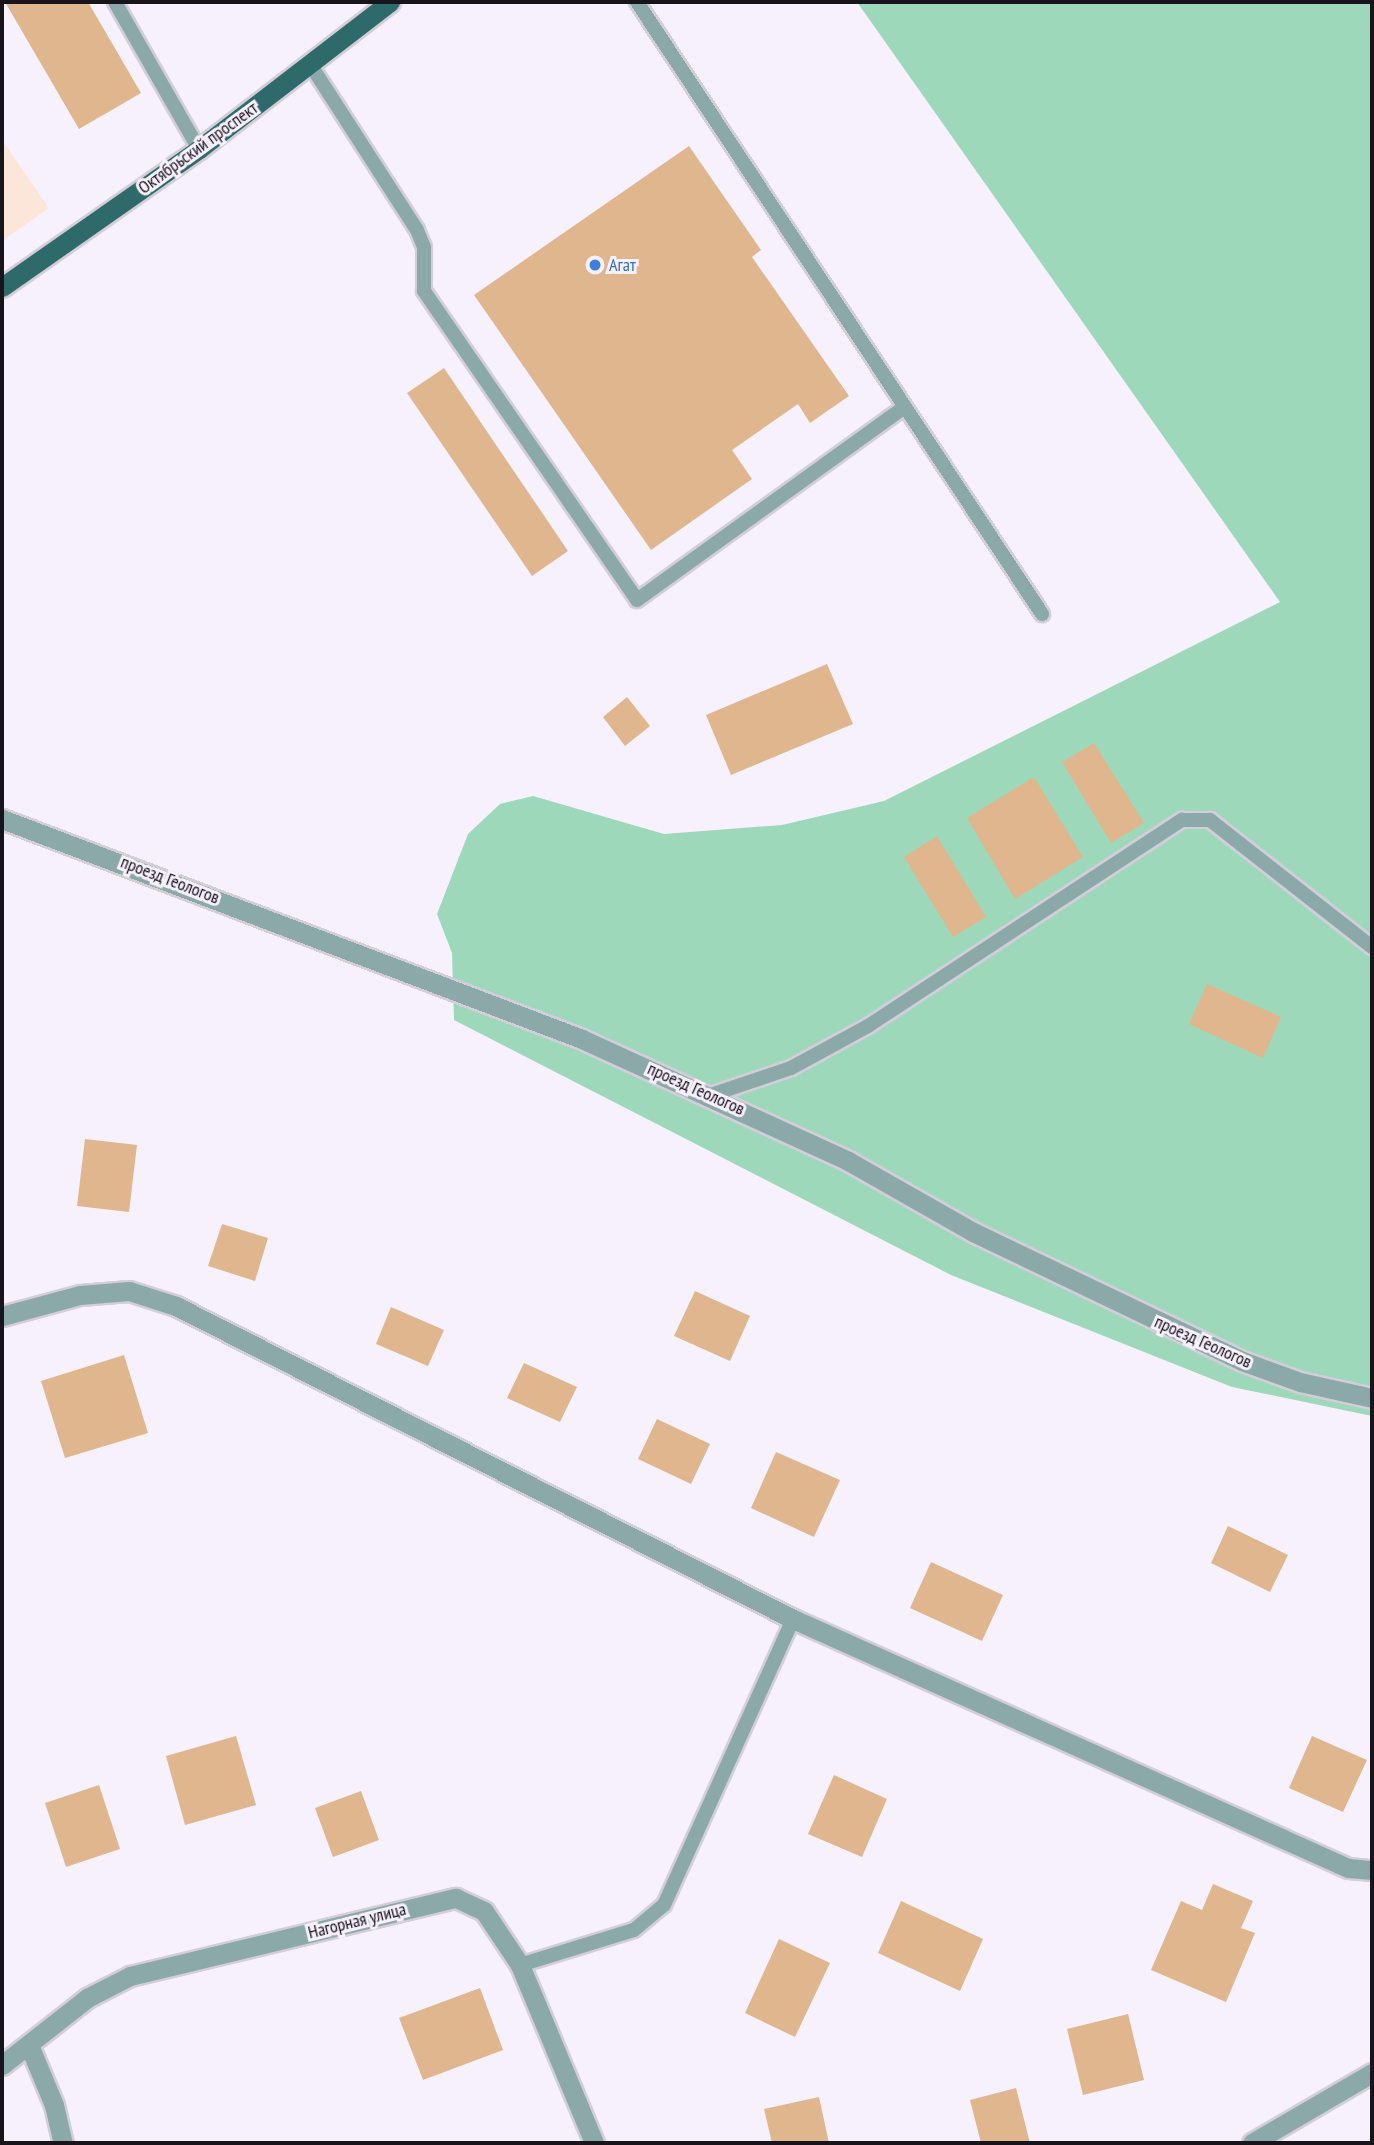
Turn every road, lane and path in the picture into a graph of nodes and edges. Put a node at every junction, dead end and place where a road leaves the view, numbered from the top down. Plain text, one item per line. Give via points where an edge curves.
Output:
1 (115, 2) edge
2 (390, 2) edge
3 (637, 2) edge
4 (310, 64) junction
5 (199, 149) junction
6 (2, 287) edge
7 (903, 408) junction
8 (1042, 614) dead end
9 (2, 819) edge
10 (1372, 947) edge
11 (711, 1095) junction
12 (2, 1317) edge
13 (1372, 1398) edge
14 (793, 1619) junction
15 (1372, 1870) edge
16 (520, 1965) junction
17 (29, 2045) junction
18 (2, 2065) edge
19 (1372, 2073) edge
20 (63, 2143) edge
21 (594, 2143) edge
22 (1252, 2143) edge

1 - 5 lane
2 - 4 main road, Октябрьский проспект
3 - 7 lane
4 - 5 main road, Октябрьский проспект
4 - 7 lane via 417,230 424,247 424,292 637,600
5 - 6 main road, Октябрьский проспект
7 - 8 lane
9 - 11 street, проезд Геологов via 543,1024
10 - 11 lane via 1210,820 1182,820 868,1026 791,1068
11 - 13 street, проезд Геологов via 848,1161 972,1232 1178,1332 1300,1382
12 - 14 street via 80,1295 129,1291 176,1306
14 - 15 street via 1348,1868
14 - 16 lane via 664,1905 634,1930
16 - 17 street, Нагорная улица via 484,1911 456,1898 130,1976 86,1998
16 - 21 street, Нагорная улица
17 - 18 street, Нагорная улица
17 - 20 street via 54,2105
19 - 22 street

